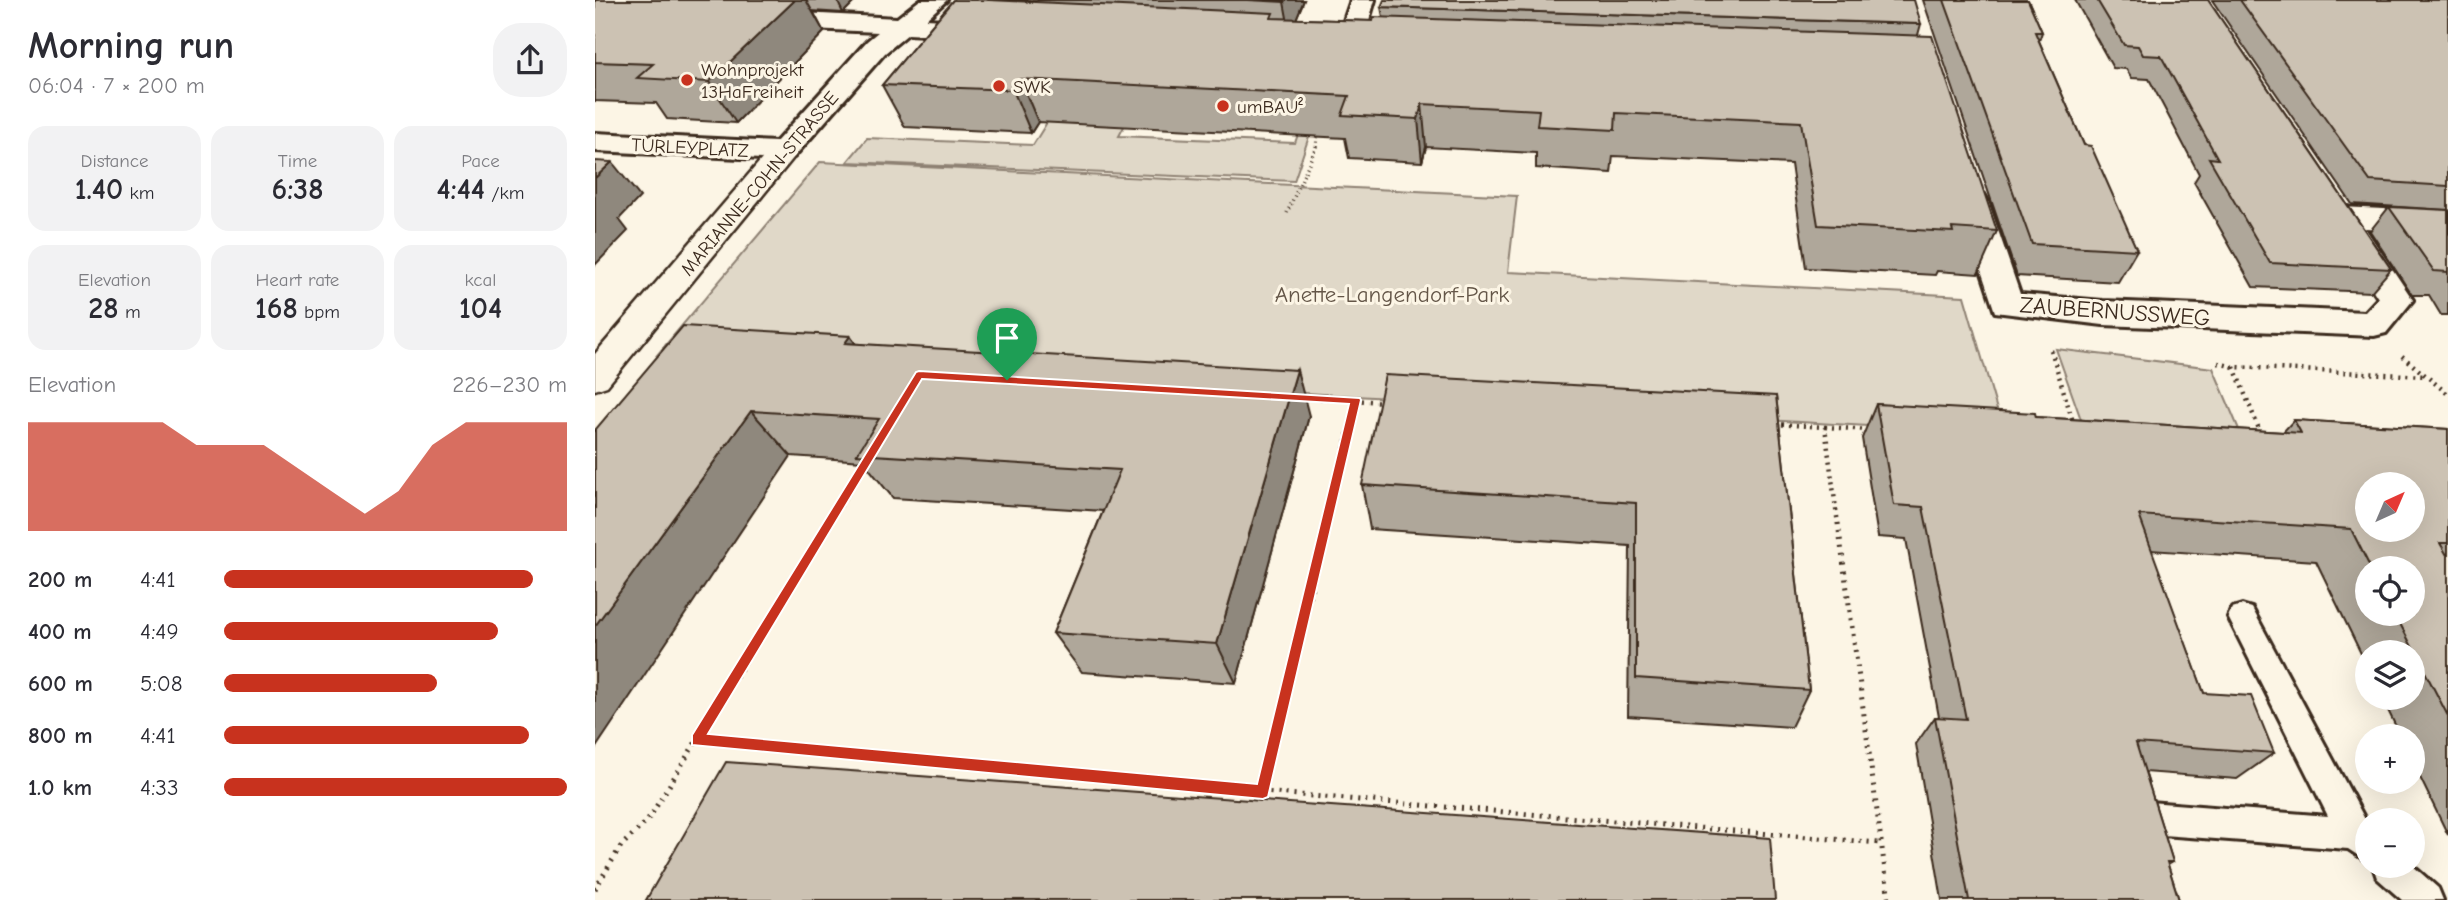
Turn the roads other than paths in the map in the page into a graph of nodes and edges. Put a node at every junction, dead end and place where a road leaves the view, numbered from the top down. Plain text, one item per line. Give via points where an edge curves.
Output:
1 (935, 0) edge
2 (1363, 0) edge
3 (743, 18) edge
4 (905, 25) junction
5 (1007, 31) edge
6 (1320, 46) edge
7 (1348, 47) junction
8 (1374, 48) edge
9 (595, 142) edge
10 (784, 151) junction
11 (1964, 173) edge
12 (2448, 222) edge
13 (595, 377) edge
14 (2242, 617) dead end
15 (2149, 818) edge
16 (2355, 829) edge
17 (2355, 839) edge
18 (2402, 878) edge
19 (2426, 900) edge

1 - 4 street, MARIANNE-COHN-STRASSE
2 - 7 street
3 - 4 street
4 - 5 street
4 - 10 street, MARIANNE-COHN-STRASSE via 876,47
6 - 7 street
7 - 8 street
9 - 10 street, TURLEYPLATZ
10 - 13 street, MARIANNE-COHN-STRASSE
11 - 12 street, ZAUBERNUSSWEG via 2007,304 2102,313 2374,324 2396,300 2333,205
14 - 16 lane
15 - 17 lane
18 - 19 lane

